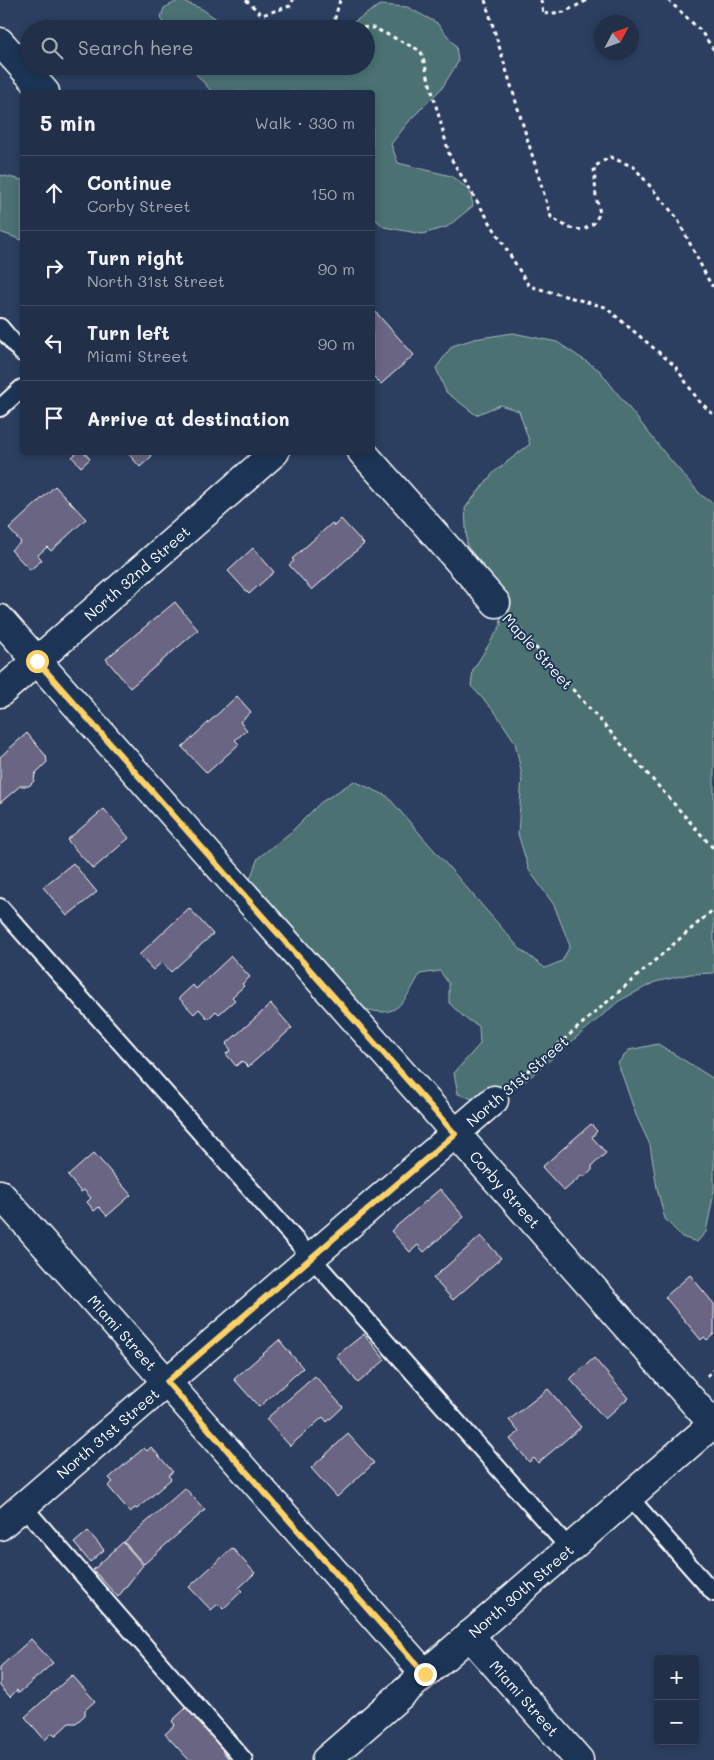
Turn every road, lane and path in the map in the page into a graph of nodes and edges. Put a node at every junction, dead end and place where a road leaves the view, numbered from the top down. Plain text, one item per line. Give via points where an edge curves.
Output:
1 (246, 0) edge
2 (293, 0) edge
3 (340, 0) edge
4 (485, 0) edge
5 (541, 0) edge
6 (588, 0) edge
7 (668, 0) edge
8 (334, 20) edge
9 (375, 28) edge
10 (0, 42) edge
11 (714, 50) edge
12 (20, 64) edge
13 (30, 75) edge
14 (43, 90) edge
15 (714, 286) edge
16 (0, 327) edge
17 (20, 351) edge
18 (20, 390) edge
19 (0, 408) edge
20 (714, 415) edge
21 (272, 455) edge
22 (365, 455) edge
23 (496, 603) joint
24 (0, 619) edge
25 (37, 661) junction
26 (0, 693) edge
27 (714, 849) edge
28 (0, 907) edge
29 (714, 909) edge
30 (494, 1100) joint
31 (455, 1134) junction
32 (0, 1194) edge
33 (311, 1258) junction
34 (167, 1382) junction
35 (713, 1423) edge
36 (629, 1497) junction
37 (23, 1506) junction
38 (0, 1526) edge
39 (569, 1548) junction
40 (714, 1594) edge
41 (469, 1635) junction
42 (425, 1674) junction
43 (244, 1760) edge
44 (326, 1760) edge
45 (579, 1760) edge

1 - 2 path via 262,16 290,6
3 - 8 path
4 - 15 path via 551,217 569,228 583,230 600,213 594,167 610,157 634,167 677,218
5 - 6 path via 543,14 564,12
7 - 11 path via 700,30
9 - 20 path via 421,51 450,157 529,286 605,307 675,366 698,400
10 - 12 street
13 - 14 street
16 - 17 lane
18 - 19 lane
21 - 25 street, North 32nd Street
22 - 23 street, Maple Street
23 - 27 path, Maple Street
24 - 25 street, Corby Street
25 - 26 street, North 32nd Street
25 - 31 street, Corby Street
28 - 33 lane
29 - 30 path, North 31st Street
30 - 31 street, North 31st Street
31 - 33 street, North 31st Street
31 - 35 street, Corby Street
32 - 34 street, Miami Street
33 - 34 street, North 31st Street
33 - 39 lane
34 - 37 street, North 31st Street
34 - 42 street, Miami Street
35 - 36 street, North 30th Street
36 - 39 street, North 30th Street
36 - 40 lane
37 - 38 street, North 31st Street
37 - 43 lane
39 - 41 street, North 30th Street
41 - 42 street, North 30th Street
41 - 45 street, Miami Street
42 - 44 street, North 30th Street

